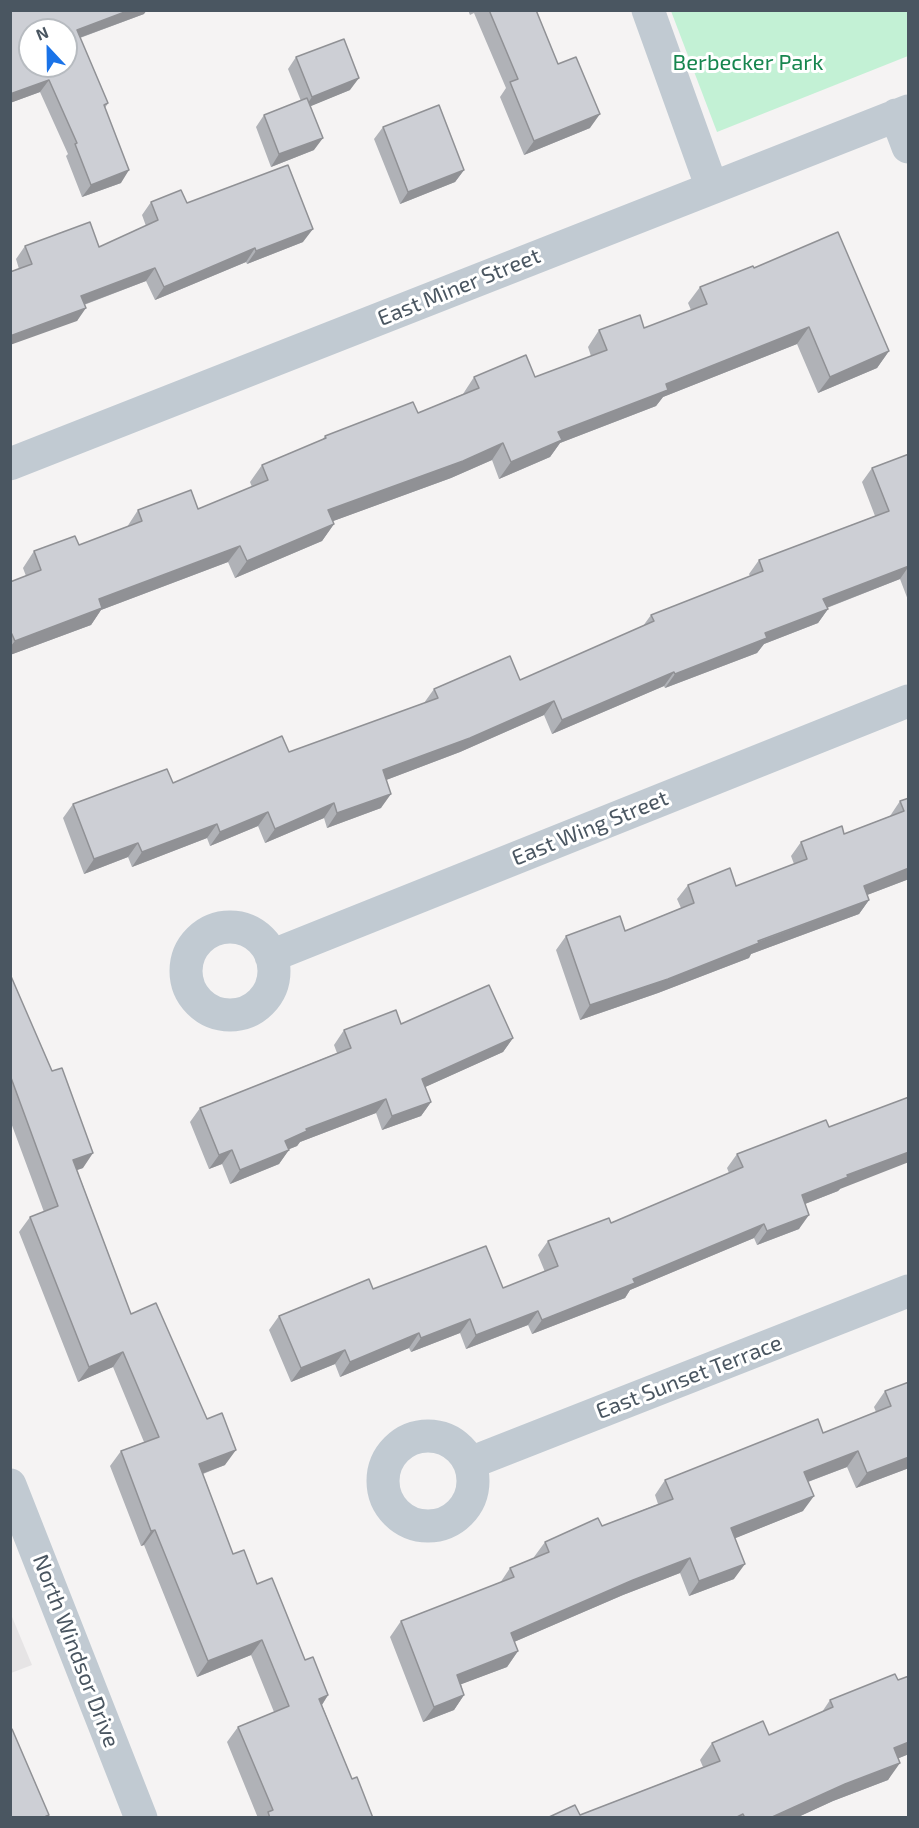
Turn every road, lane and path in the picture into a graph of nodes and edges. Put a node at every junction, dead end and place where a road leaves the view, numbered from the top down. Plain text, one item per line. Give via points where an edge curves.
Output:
1 (648, 10) edge
2 (902, 113) edge
3 (909, 147) edge
4 (712, 188) junction
5 (10, 464) edge
6 (909, 701) edge
7 (271, 956) dead end
8 (909, 1291) edge
9 (470, 1463) dead end
10 (10, 1485) edge
11 (141, 1818) edge

1 - 4 street
2 - 3 street
2 - 4 street, East Miner Street
4 - 5 street, East Miner Street
6 - 7 street, East Wing Street
8 - 9 street, East Sunset Terrace
10 - 11 street, North Windsor Drive

